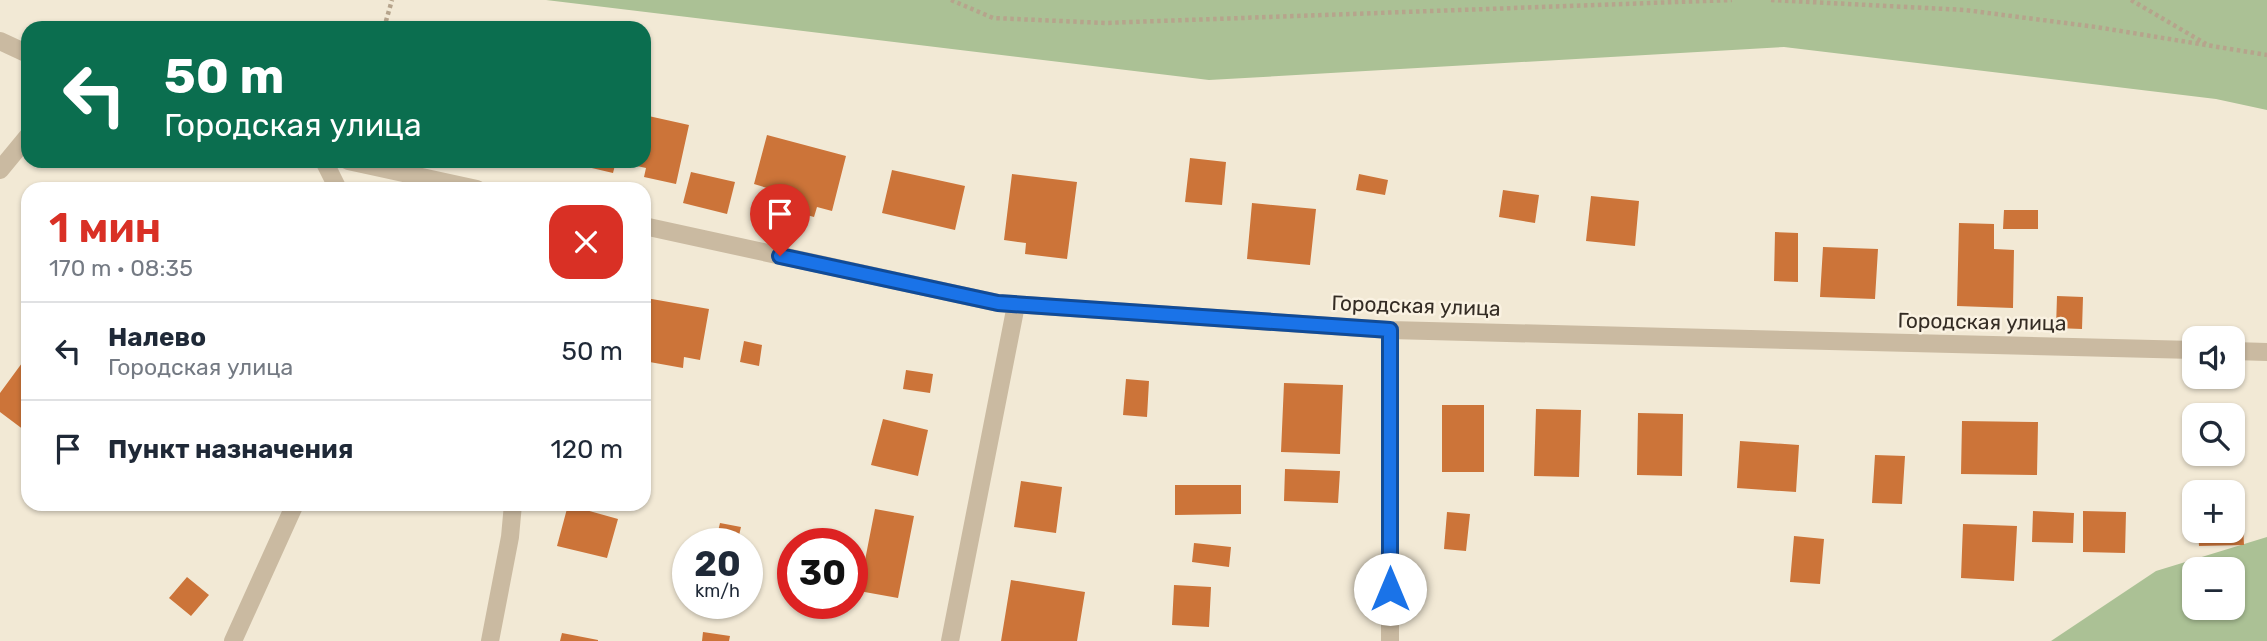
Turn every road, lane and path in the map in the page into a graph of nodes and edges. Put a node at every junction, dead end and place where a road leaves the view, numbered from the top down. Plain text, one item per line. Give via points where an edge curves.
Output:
1 (392, 0) edge
2 (951, 0) edge
3 (1732, 0) edge
4 (1771, 0) edge
5 (2131, 0) edge
6 (386, 21) edge
7 (0, 41) edge
8 (2210, 46) junction
9 (21, 51) edge
10 (2267, 55) edge
11 (21, 144) edge
12 (380, 168) edge
13 (0, 170) edge
14 (445, 182) edge
15 (651, 228) edge
16 (1016, 304) junction
17 (1390, 330) junction
18 (2182, 350) edge
19 (2245, 351) edge
20 (2267, 352) edge
21 (292, 511) edge
22 (512, 511) edge
23 (233, 641) edge
24 (490, 641) edge
25 (950, 641) edge
26 (1390, 641) edge

1 - 6 path
2 - 3 path via 993,18 1105,23
4 - 8 path via 1965,10
5 - 8 path
7 - 9 street
8 - 10 path
11 - 13 street
12 - 14 street
15 - 16 street, Городская улица
16 - 17 street, Городская улица
16 - 25 street
17 - 18 street, Городская улица
17 - 26 street
19 - 20 street
21 - 23 street
22 - 24 street

